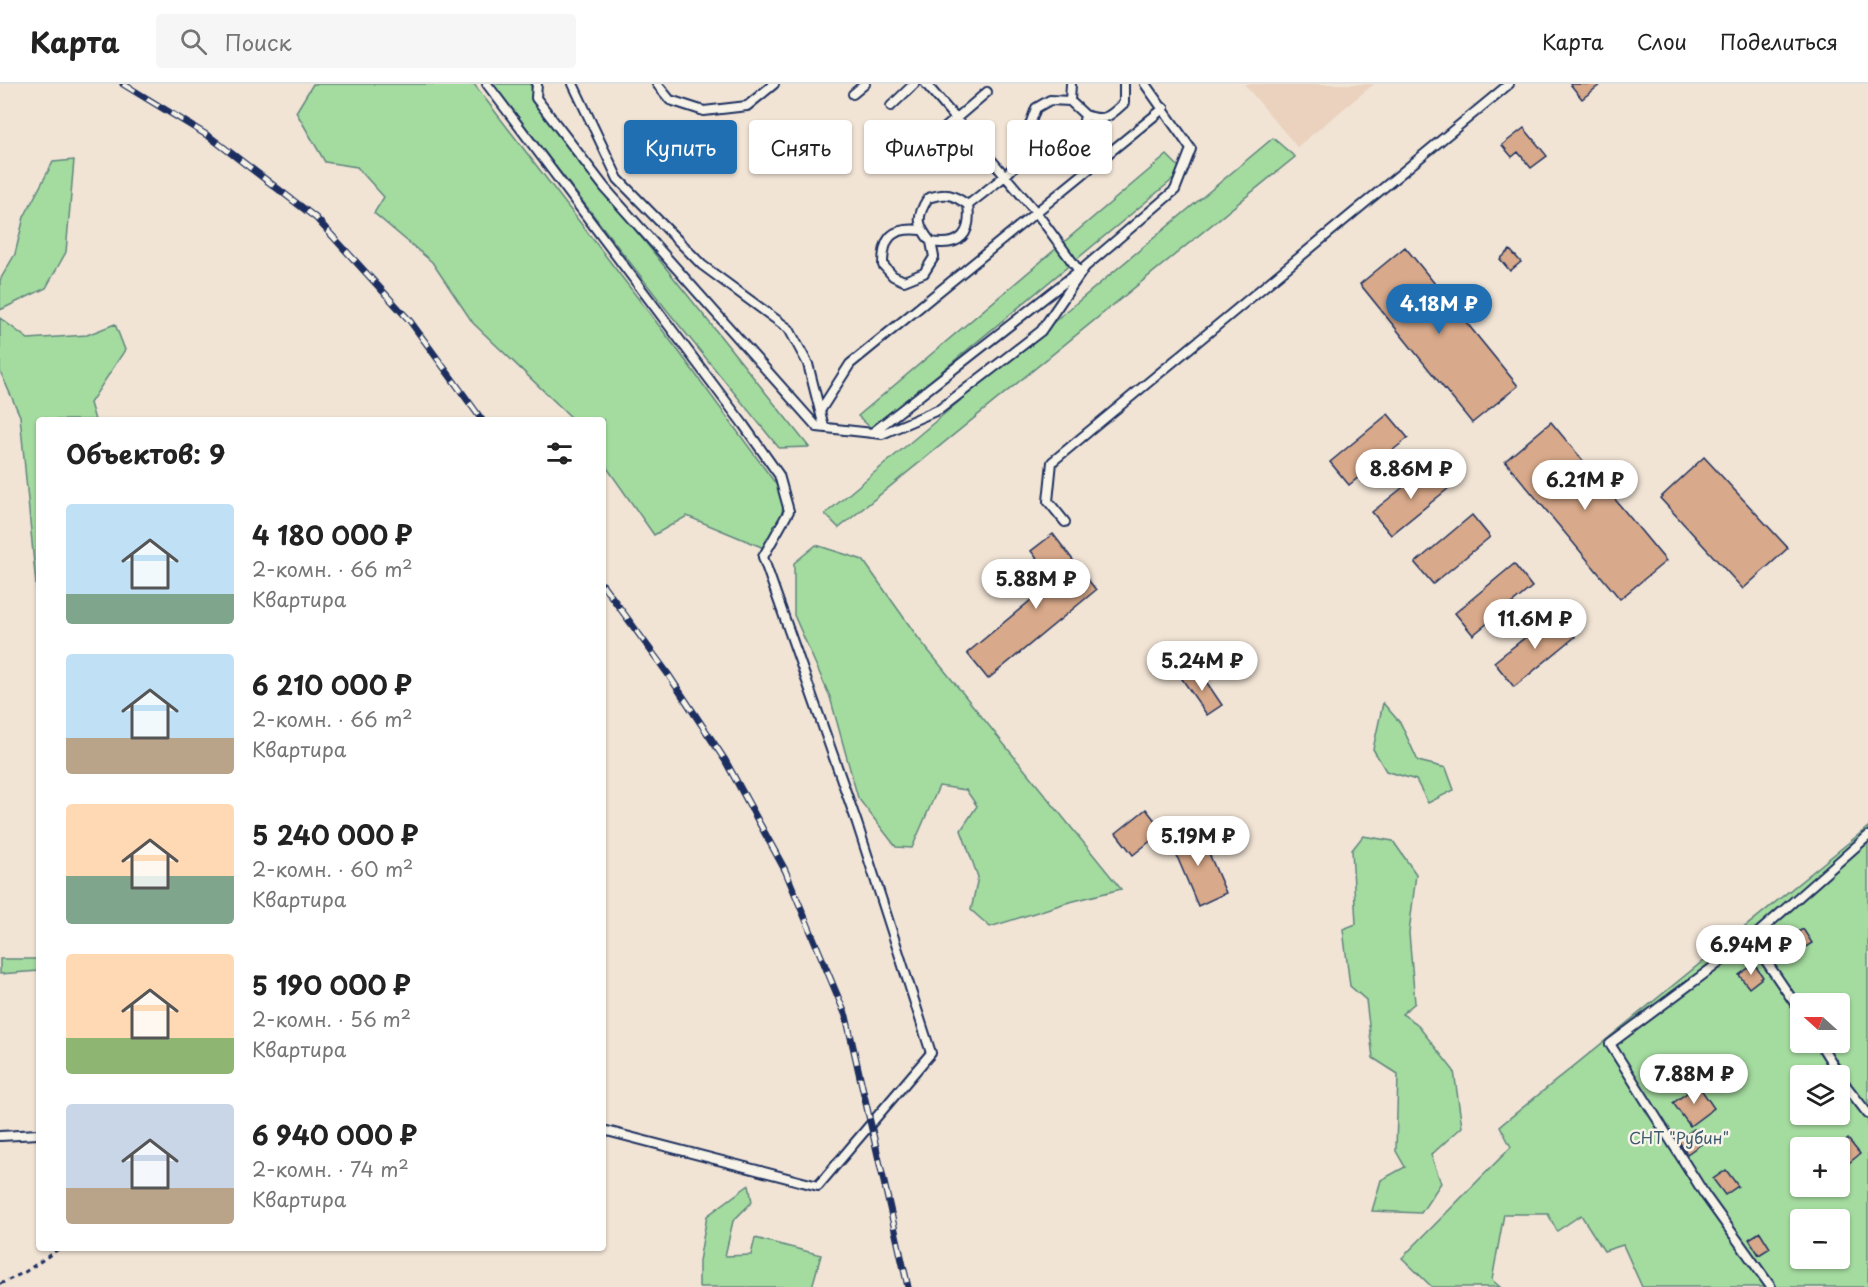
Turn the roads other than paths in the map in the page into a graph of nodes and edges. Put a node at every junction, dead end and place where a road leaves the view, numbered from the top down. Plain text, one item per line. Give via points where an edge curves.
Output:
1 (487, 84) edge
2 (537, 84) edge
3 (573, 84) edge
4 (657, 84) edge
5 (774, 84) edge
6 (865, 84) edge
7 (914, 84) edge
8 (926, 84) edge
9 (1071, 84) edge
10 (1124, 84) edge
11 (1145, 84) edge
12 (1509, 84) edge
13 (987, 92) dead end
14 (853, 94) dead end
15 (1070, 101) junction
16 (891, 106) dead end
17 (1164, 108) junction
18 (1085, 115) junction
19 (956, 118) junction
20 (954, 120) edge
21 (1032, 120) edge
22 (1084, 120) edge
23 (1005, 176) junction
24 (968, 205) junction
25 (1036, 212) junction
26 (921, 230) junction
27 (931, 242) junction
28 (1082, 269) junction
29 (820, 411) junction
30 (824, 427) junction
31 (872, 433) junction
32 (1065, 522) dead end
33 (1868, 837) edge
34 (1751, 939) junction
35 (1790, 996) edge
36 (1827, 1053) edge
37 (1868, 1114) edge
38 (606, 1131) edge
39 (36, 1134) edge
40 (0, 1136) edge
41 (1771, 1287) edge

1 - 38 lane via 779,475 789,511 763,557 857,823 931,1053 818,1186
2 - 30 lane via 536,98 605,188 817,427
3 - 29 lane via 618,179 702,265 789,329 808,364
4 - 5 lane via 670,100 704,111 747,106
6 - 14 lane
7 - 16 lane
8 - 19 lane
9 - 15 lane
10 - 18 lane via 1124,103 1109,117 1096,119
11 - 17 lane
12 - 32 lane via 1052,462 1048,501
13 - 19 lane
15 - 18 lane
15 - 21 lane via 1050,100 1036,108
17 - 25 lane
17 - 28 lane via 1191,149 1175,190
18 - 22 lane
19 - 20 lane
19 - 23 lane
23 - 24 lane
23 - 25 lane
24 - 26 lane via 944,194 928,198 919,213
24 - 27 lane via 971,222 961,239 948,245
25 - 28 lane
25 - 29 lane via 850,364
26 - 27 lane
26 - 27 lane via 905,228 891,235 883,247 883,265 893,276 904,280 924,273 934,257
28 - 31 lane
28 - 31 lane via 1041,331 940,409 882,434
29 - 30 lane
30 - 31 lane
33 - 34 lane
34 - 35 lane
34 - 41 lane via 1610,1044 1706,1195
36 - 37 lane
39 - 40 lane

